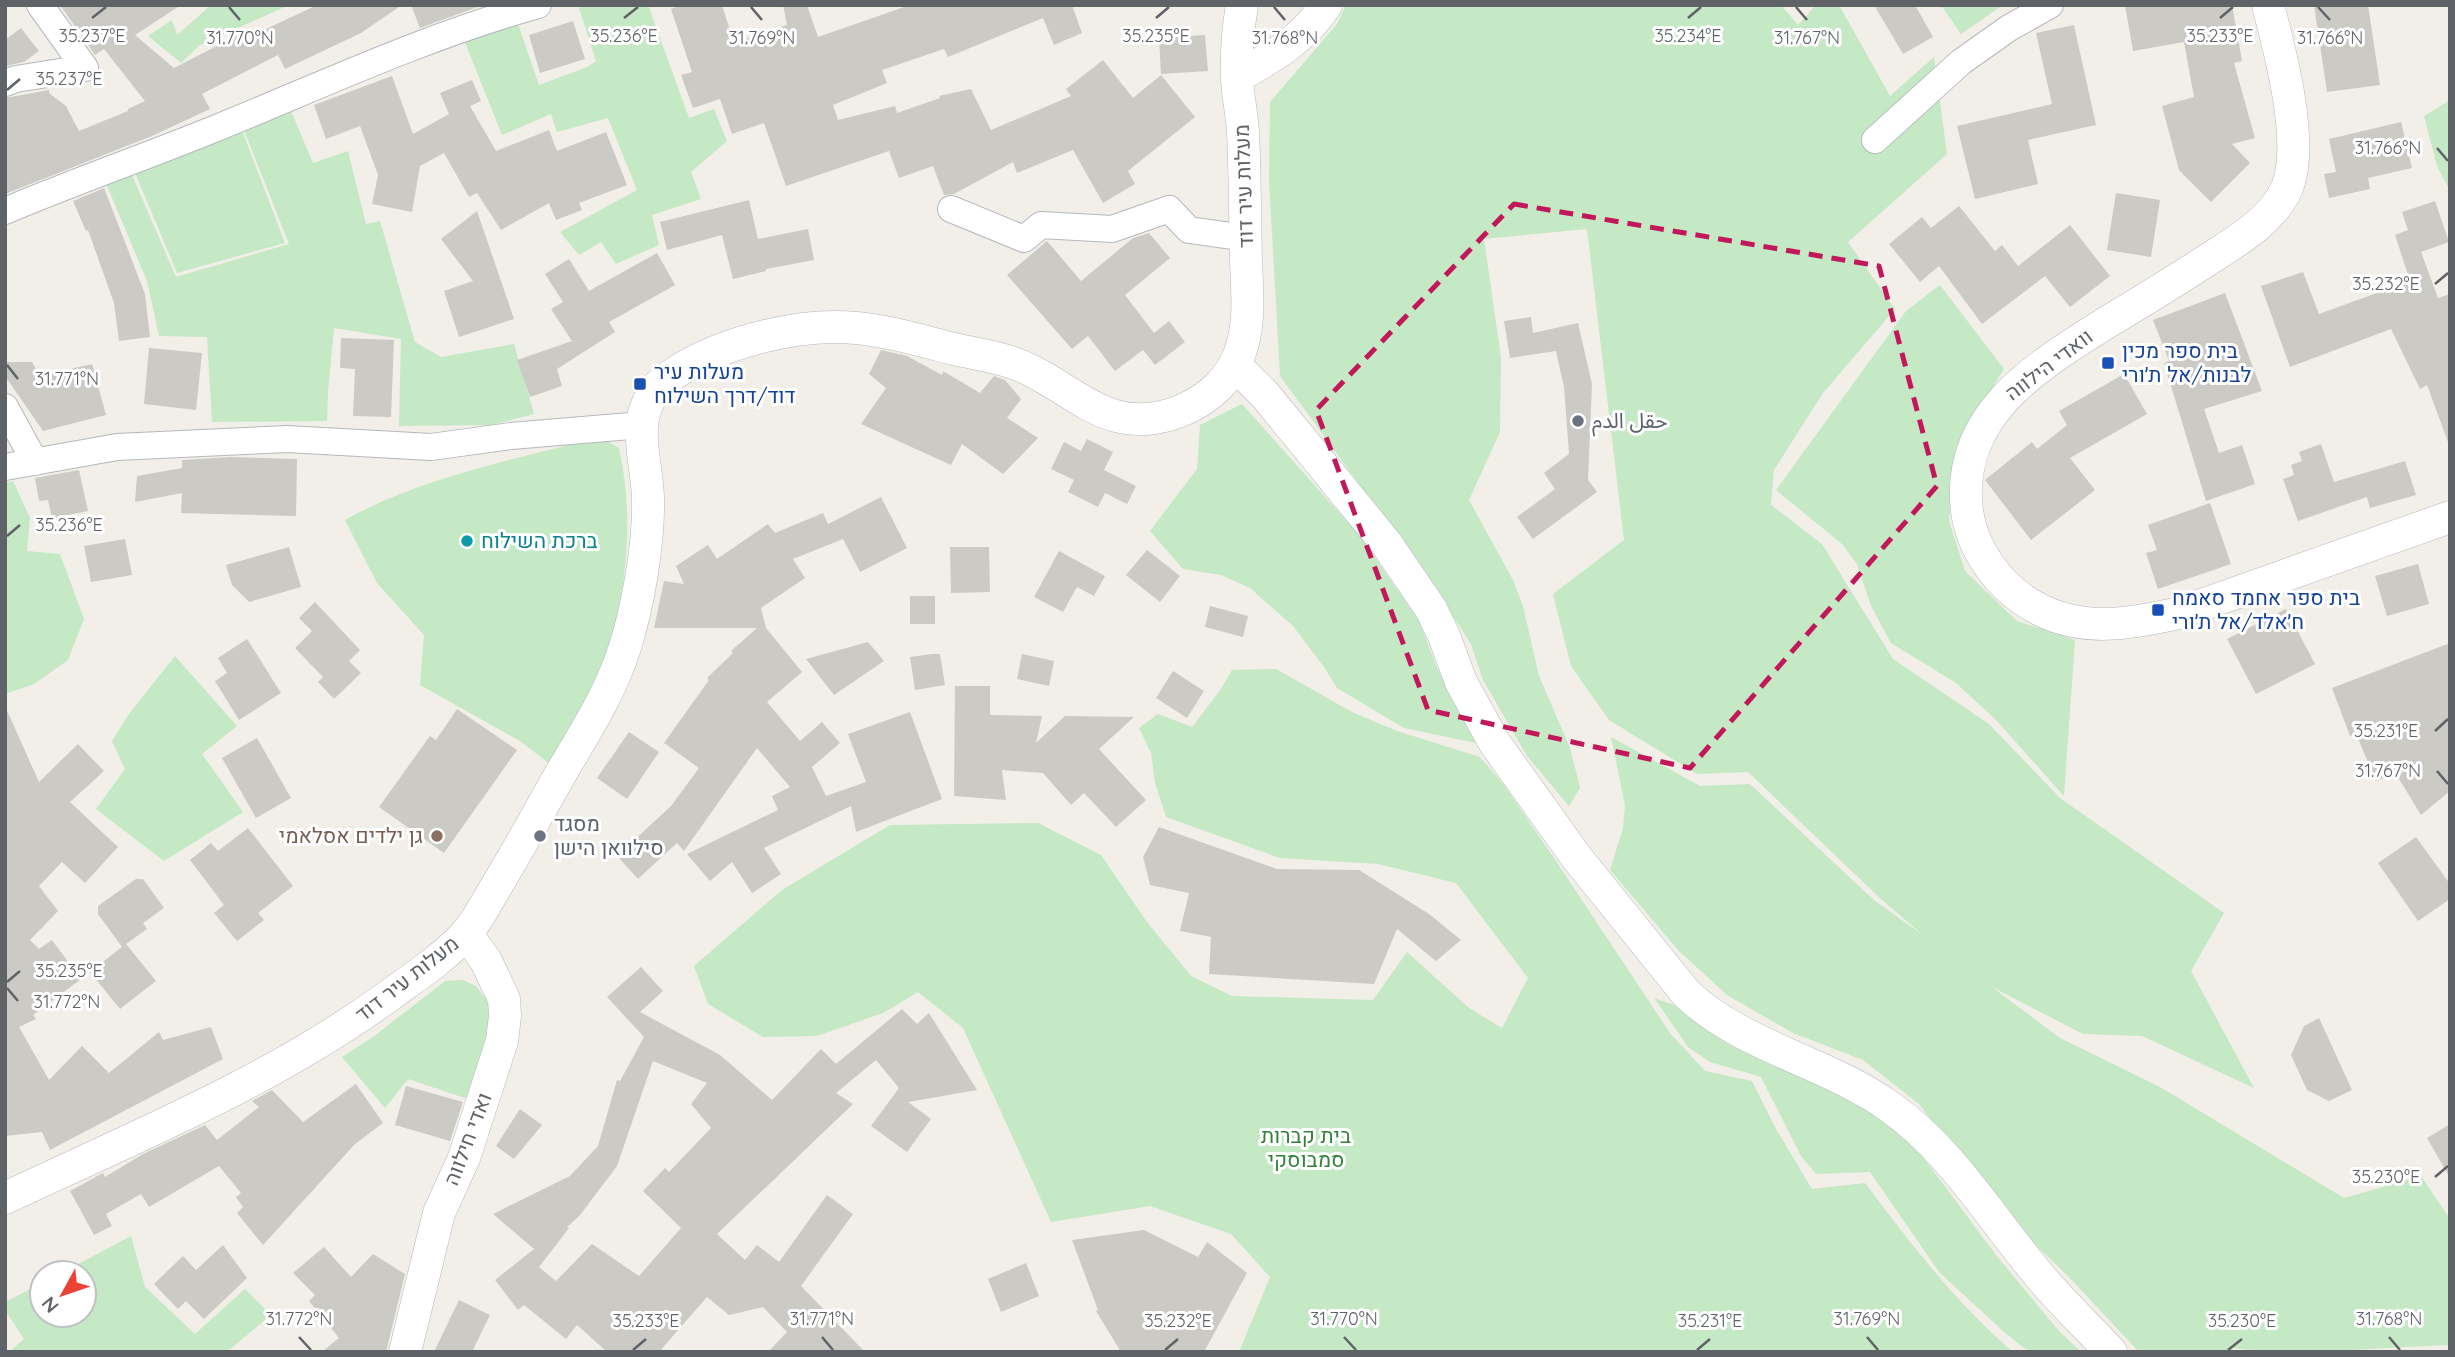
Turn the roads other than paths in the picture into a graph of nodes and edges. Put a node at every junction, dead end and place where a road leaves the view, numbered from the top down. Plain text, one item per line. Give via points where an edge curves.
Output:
1 (40, 5) edge
2 (538, 5) edge
3 (1242, 5) edge
4 (1326, 5) edge
5 (2050, 5) edge
6 (2268, 5) edge
7 (1237, 78) junction
8 (5, 83) edge
9 (1875, 140) dead end
10 (951, 209) dead end
11 (5, 211) edge
12 (1246, 238) junction
13 (1235, 365) junction
14 (5, 408) edge
15 (642, 425) junction
16 (35, 462) junction
17 (5, 467) edge
18 (2450, 517) edge
19 (466, 933) junction
20 (5, 1198) edge
21 (405, 1352) edge
22 (2111, 1352) edge

1 - 8 street via 85,68
2 - 11 street via 395,53
3 - 7 street, מעלות עיר דוד
4 - 7 street via 1301,35
5 - 9 street via 1961,62
6 - 18 street, וואדי הילווה via 2283,61 2294,136 2287,188 2273,208 2238,240 2067,348 2001,401 1974,445 1966,476 1965,498 1977,545 2004,583 2028,603 2050,616 2105,625 2179,613
7 - 12 street, מעלות עיר דוד
10 - 12 street via 1024,239 1041,225 1112,229 1169,209 1189,230
12 - 13 street, מעלות עיר דוד via 1248,313
13 - 15 street via 1199,401 1169,414 1137,419 1097,408 1033,371 1000,358 850,327 801,330 730,346 677,371 657,384
13 - 22 street via 1266,396 1401,563 1431,609 1461,682 1494,742 1577,858 1686,993 1718,1019 1852,1084 1899,1114 1934,1146 2038,1275
14 - 16 street
15 - 16 street via 431,447 287,439 117,447
15 - 19 street, מעלות עיר דוד via 649,503 642,571 625,648 593,720
16 - 17 street
19 - 20 street, מעלות עיר דוד via 358,1018 252,1082
19 - 21 street, ואדי חילווה via 504,999 502,1041 464,1158 439,1213

